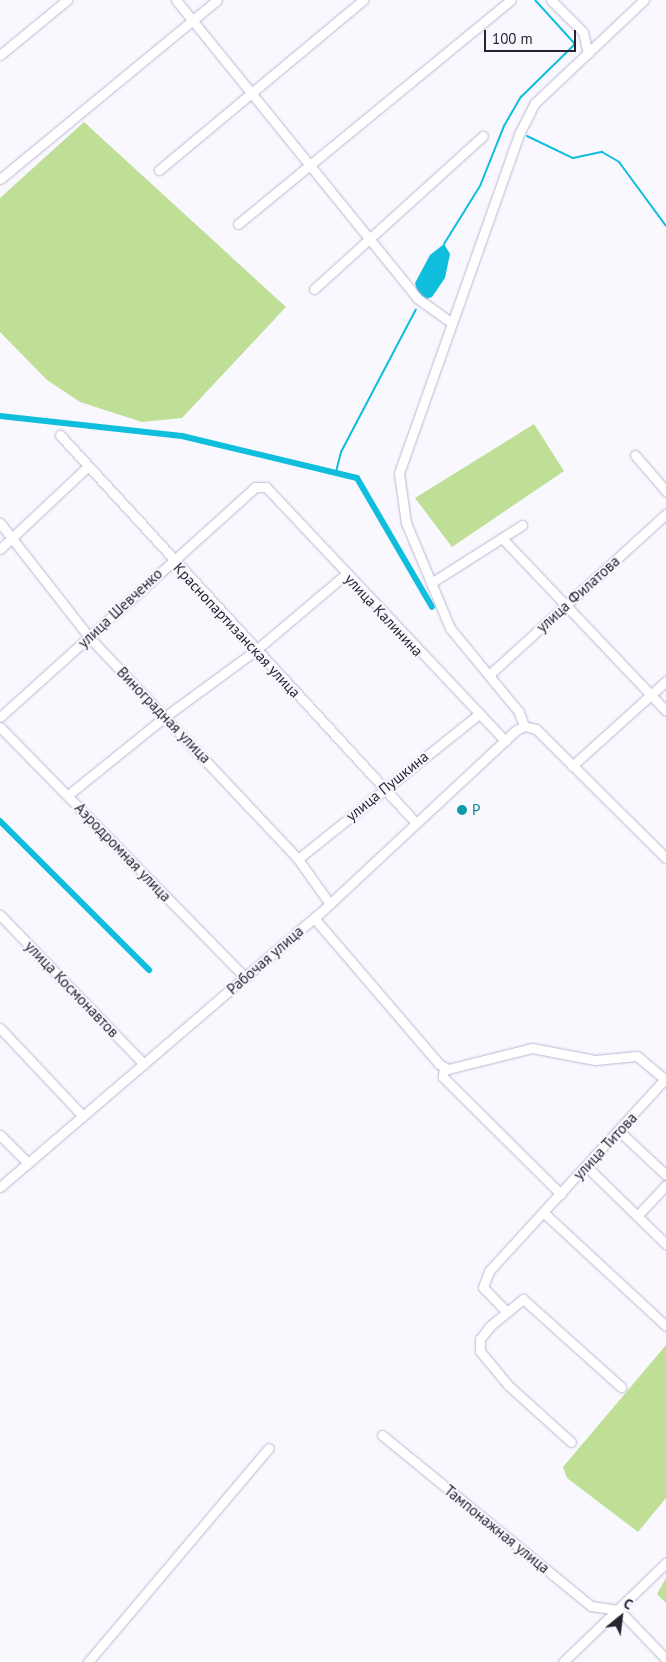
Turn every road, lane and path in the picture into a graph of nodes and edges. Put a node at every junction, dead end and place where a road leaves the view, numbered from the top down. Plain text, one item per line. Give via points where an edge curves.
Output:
1 (67, 0) edge
2 (176, 0) edge
3 (217, 0) edge
4 (363, 0) edge
5 (511, 0) edge
6 (551, 0) edge
7 (644, 0) edge
8 (193, 21) junction
9 (588, 53) junction
10 (0, 55) edge
11 (252, 93) junction
12 (483, 136) dead end
13 (312, 166) junction
14 (159, 170) dead end
15 (0, 179) edge
16 (238, 224) dead end
17 (370, 241) junction
18 (314, 289) dead end
19 (452, 323) junction
20 (60, 436) dead end
21 (635, 455) dead end
22 (87, 466) junction
23 (266, 487) joint
24 (666, 491) edge
25 (666, 514) edge
26 (0, 524) edge
27 (522, 526) dead end
28 (12, 538) junction
29 (502, 538) junction
30 (0, 549) edge
31 (172, 560) junction
32 (346, 574) junction
33 (431, 583) junction
34 (566, 605) junction
35 (89, 637) junction
36 (256, 650) junction
37 (490, 674) junction
38 (666, 681) edge
39 (651, 694) junction
40 (666, 711) edge
41 (478, 715) junction
42 (166, 716) junction
43 (0, 717) edge
44 (524, 726) junction
45 (0, 727) edge
46 (505, 741) junction
47 (572, 766) junction
48 (384, 788) junction
49 (68, 795) junction
50 (416, 823) junction
51 (666, 858) edge
52 (298, 859) junction
53 (330, 904) junction
54 (0, 914) edge
55 (314, 918) junction
56 (245, 977) junction
57 (0, 1028) edge
58 (144, 1064) junction
59 (441, 1066) junction
60 (666, 1079) edge
61 (83, 1116) junction
62 (619, 1131) junction
63 (0, 1135) edge
64 (28, 1163) junction
65 (586, 1166) junction
66 (666, 1175) edge
67 (666, 1185) edge
68 (0, 1187) edge
69 (561, 1194) junction
70 (544, 1213) junction
71 (637, 1216) junction
72 (666, 1244) edge
73 (506, 1311) junction
74 (666, 1326) edge
75 (622, 1387) dead end
76 (382, 1435) dead end
77 (571, 1442) dead end
78 (269, 1448) dead end
79 (666, 1563) edge
80 (619, 1610) junction
81 (666, 1659) edge
82 (88, 1662) edge
83 (563, 1662) edge

1 - 10 street
2 - 8 street
3 - 8 street
4 - 11 street
5 - 13 street
6 - 9 street via 583,32
7 - 9 street
8 - 11 street
8 - 15 street
9 - 19 street via 535,103 519,134
11 - 13 street
11 - 14 street
12 - 17 street
13 - 16 street
13 - 17 street
17 - 18 street
17 - 19 street via 417,298
19 - 33 street via 399,473 406,523
20 - 22 street, Краснопартизанская улица
21 - 24 street
22 - 28 street
22 - 31 street, Краснопартизанская улица
23 - 31 street, улица Шевченко via 255,487
23 - 32 street, улица Калинина
25 - 34 street, улица Филатова
26 - 28 street, Виноградная улица
27 - 29 street
28 - 30 street
28 - 35 street, Виноградная улица
29 - 33 street
29 - 34 street
31 - 35 street, улица Шевченко
31 - 36 street, Краснопартизанская улица
32 - 36 street
32 - 41 street, улица Калинина
33 - 37 street via 450,628
34 - 37 street, улица Филатова
34 - 39 street
35 - 42 street, Виноградная улица
35 - 43 street, улица Шевченко
36 - 42 street
36 - 48 street, Краснопартизанская улица
37 - 44 street via 519,712
38 - 39 street
39 - 40 street
39 - 47 street
41 - 46 street, улица Калинина
41 - 48 street, улица Пушкина
42 - 49 street
42 - 52 street, Виноградная улица
44 - 46 street, Рабочая улица
44 - 47 street via 536,729
45 - 49 street, Аэродромная улица
46 - 50 street, Рабочая улица
47 - 51 street
48 - 50 street, Краснопартизанская улица
48 - 52 street, улица Пушкина
49 - 56 street, Аэродромная улица
50 - 53 street, Рабочая улица
52 - 53 street, Виноградная улица
53 - 55 street, Рабочая улица
54 - 58 street, улица Космонавтов
55 - 56 street, Рабочая улица
55 - 59 street
56 - 58 street, Рабочая улица
57 - 61 street
58 - 61 street, Рабочая улица
59 - 60 street via 448,1069 532,1048 595,1060 637,1056
59 - 69 street via 443,1077
60 - 62 street, улица Титова
61 - 64 street, Рабочая улица
62 - 65 street, улица Титова
62 - 66 street
63 - 64 street
64 - 68 street, Рабочая улица
65 - 69 street, улица Титова
65 - 71 street
67 - 71 street
69 - 70 street, улица Титова
70 - 73 street, улица Титова via 488,1271 483,1287
70 - 74 street
71 - 72 street
73 - 75 street via 523,1299
73 - 77 street via 480,1340 480,1351 508,1385
76 - 80 street, Тампонажная улица via 591,1606
78 - 82 street
79 - 80 street
80 - 81 street
80 - 83 street

